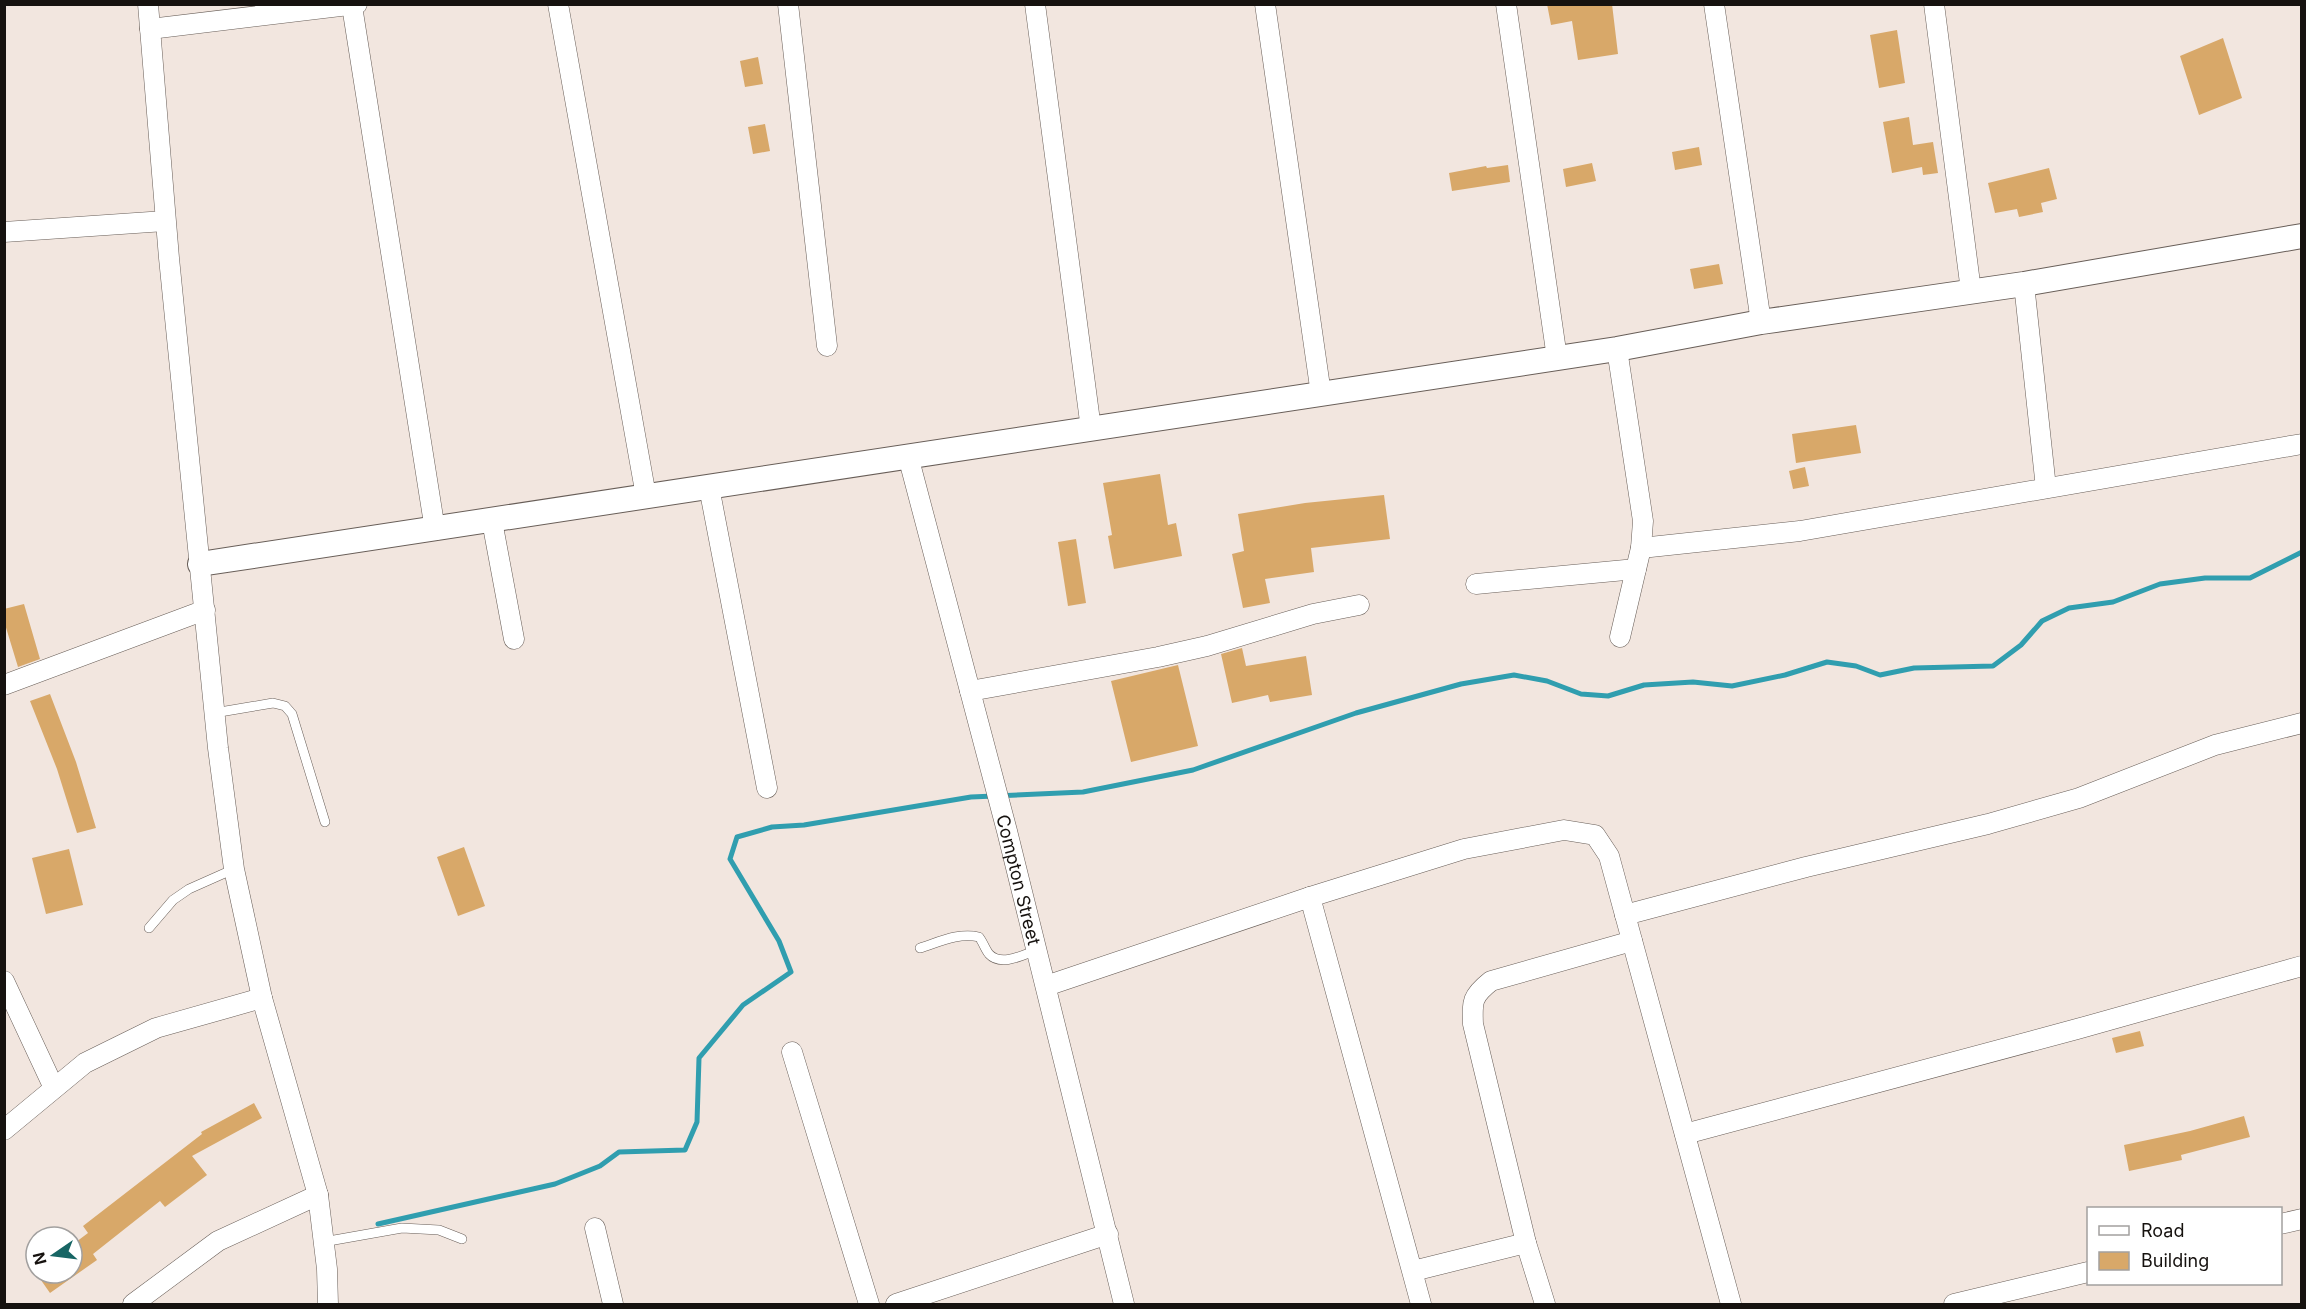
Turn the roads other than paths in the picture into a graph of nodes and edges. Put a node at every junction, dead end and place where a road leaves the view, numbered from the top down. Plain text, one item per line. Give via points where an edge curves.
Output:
1 (148, 4) edge
2 (558, 4) edge
3 (788, 4) edge
4 (1035, 4) edge
5 (1265, 4) edge
6 (1506, 4) edge
7 (1714, 4) edge
8 (1934, 4) edge
9 (354, 5) edge
10 (150, 29) junction
11 (165, 221) junction
12 (4, 232) edge
13 (2301, 236) edge
14 (2024, 284) junction
15 (1971, 291) junction
16 (1761, 322) junction
17 (827, 346) dead end
18 (1617, 349) junction
19 (1557, 358) junction
20 (1321, 394) junction
21 (1091, 429) junction
22 (2301, 444) edge
23 (908, 456) junction
24 (709, 487) junction
25 (2046, 488) junction
26 (646, 496) junction
27 (492, 521) junction
28 (435, 530) junction
29 (1641, 548) junction
30 (200, 564) junction
31 (1636, 569) junction
32 (1476, 584) dead end
33 (1359, 605) dead end
34 (205, 610) junction
35 (1620, 638) dead end
36 (514, 639) dead end
37 (4, 685) edge
38 (970, 691) junction
39 (214, 712) junction
40 (2301, 723) edge
41 (767, 788) dead end
42 (325, 822) dead end
43 (234, 869) junction
44 (1310, 897) junction
45 (1625, 915) junction
46 (149, 928) dead end
47 (1632, 941) junction
48 (920, 948) dead end
49 (1037, 950) junction
50 (2301, 966) edge
51 (4, 981) edge
52 (1046, 986) junction
53 (262, 998) junction
54 (792, 1052) dead end
55 (54, 1088) junction
56 (4, 1130) edge
57 (1685, 1134) junction
58 (318, 1195) junction
59 (2301, 1219) edge
60 (2282, 1224) edge
61 (595, 1228) dead end
62 (1108, 1234) junction
63 (462, 1239) dead end
64 (323, 1242) junction
65 (1526, 1243) junction
66 (1413, 1271) junction
67 (2087, 1272) edge
68 (133, 1305) edge
69 (328, 1305) edge
70 (613, 1305) edge
71 (869, 1305) edge
72 (896, 1305) edge
73 (1124, 1305) edge
74 (1421, 1305) edge
75 (1545, 1305) edge
76 (1731, 1305) edge
77 (1954, 1305) edge

1 - 10 street
2 - 26 street
3 - 17 street
4 - 21 street
5 - 20 street
6 - 19 street
7 - 16 street
8 - 15 street
9 - 10 street
9 - 28 street
10 - 11 street
11 - 12 street
11 - 30 street
13 - 14 street
14 - 15 street
14 - 25 street
15 - 16 street
16 - 18 street
18 - 19 street
18 - 29 street via 1643,521
19 - 20 street
20 - 21 street
21 - 23 street
22 - 25 street
23 - 24 street
23 - 38 street, Compton Street
24 - 26 street
24 - 41 street
25 - 29 street via 1800,531
26 - 27 street
27 - 28 street
27 - 36 street
28 - 30 street
29 - 31 street
30 - 34 street
31 - 32 street
31 - 35 street
33 - 38 street via 1158,657
34 - 37 street
34 - 39 street
38 - 49 street, Compton Street
39 - 42 lane via 273,703 285,706 292,714
39 - 43 street
40 - 45 street via 2215,745 2079,798 2010,818
43 - 46 lane via 173,900
43 - 53 street
44 - 45 street via 1464,849 1564,830 1594,835 1609,856
44 - 52 street
44 - 66 street
45 - 47 street
47 - 57 street
47 - 65 street via 1491,981 1472,1002 1473,1024
48 - 49 lane via 971,935 979,937 998,960
49 - 52 street, Compton Street
50 - 57 street
51 - 55 street
52 - 62 street, Compton Street
53 - 55 street via 156,1028 85,1063
53 - 58 street
54 - 71 street
55 - 56 street
57 - 76 street
58 - 64 street
58 - 68 street via 219,1241
59 - 60 street
61 - 70 street
62 - 72 street
62 - 73 street, Compton Street
63 - 64 lane via 439,1230 402,1227
64 - 69 street
65 - 66 street
65 - 75 street
66 - 74 street
67 - 77 street

